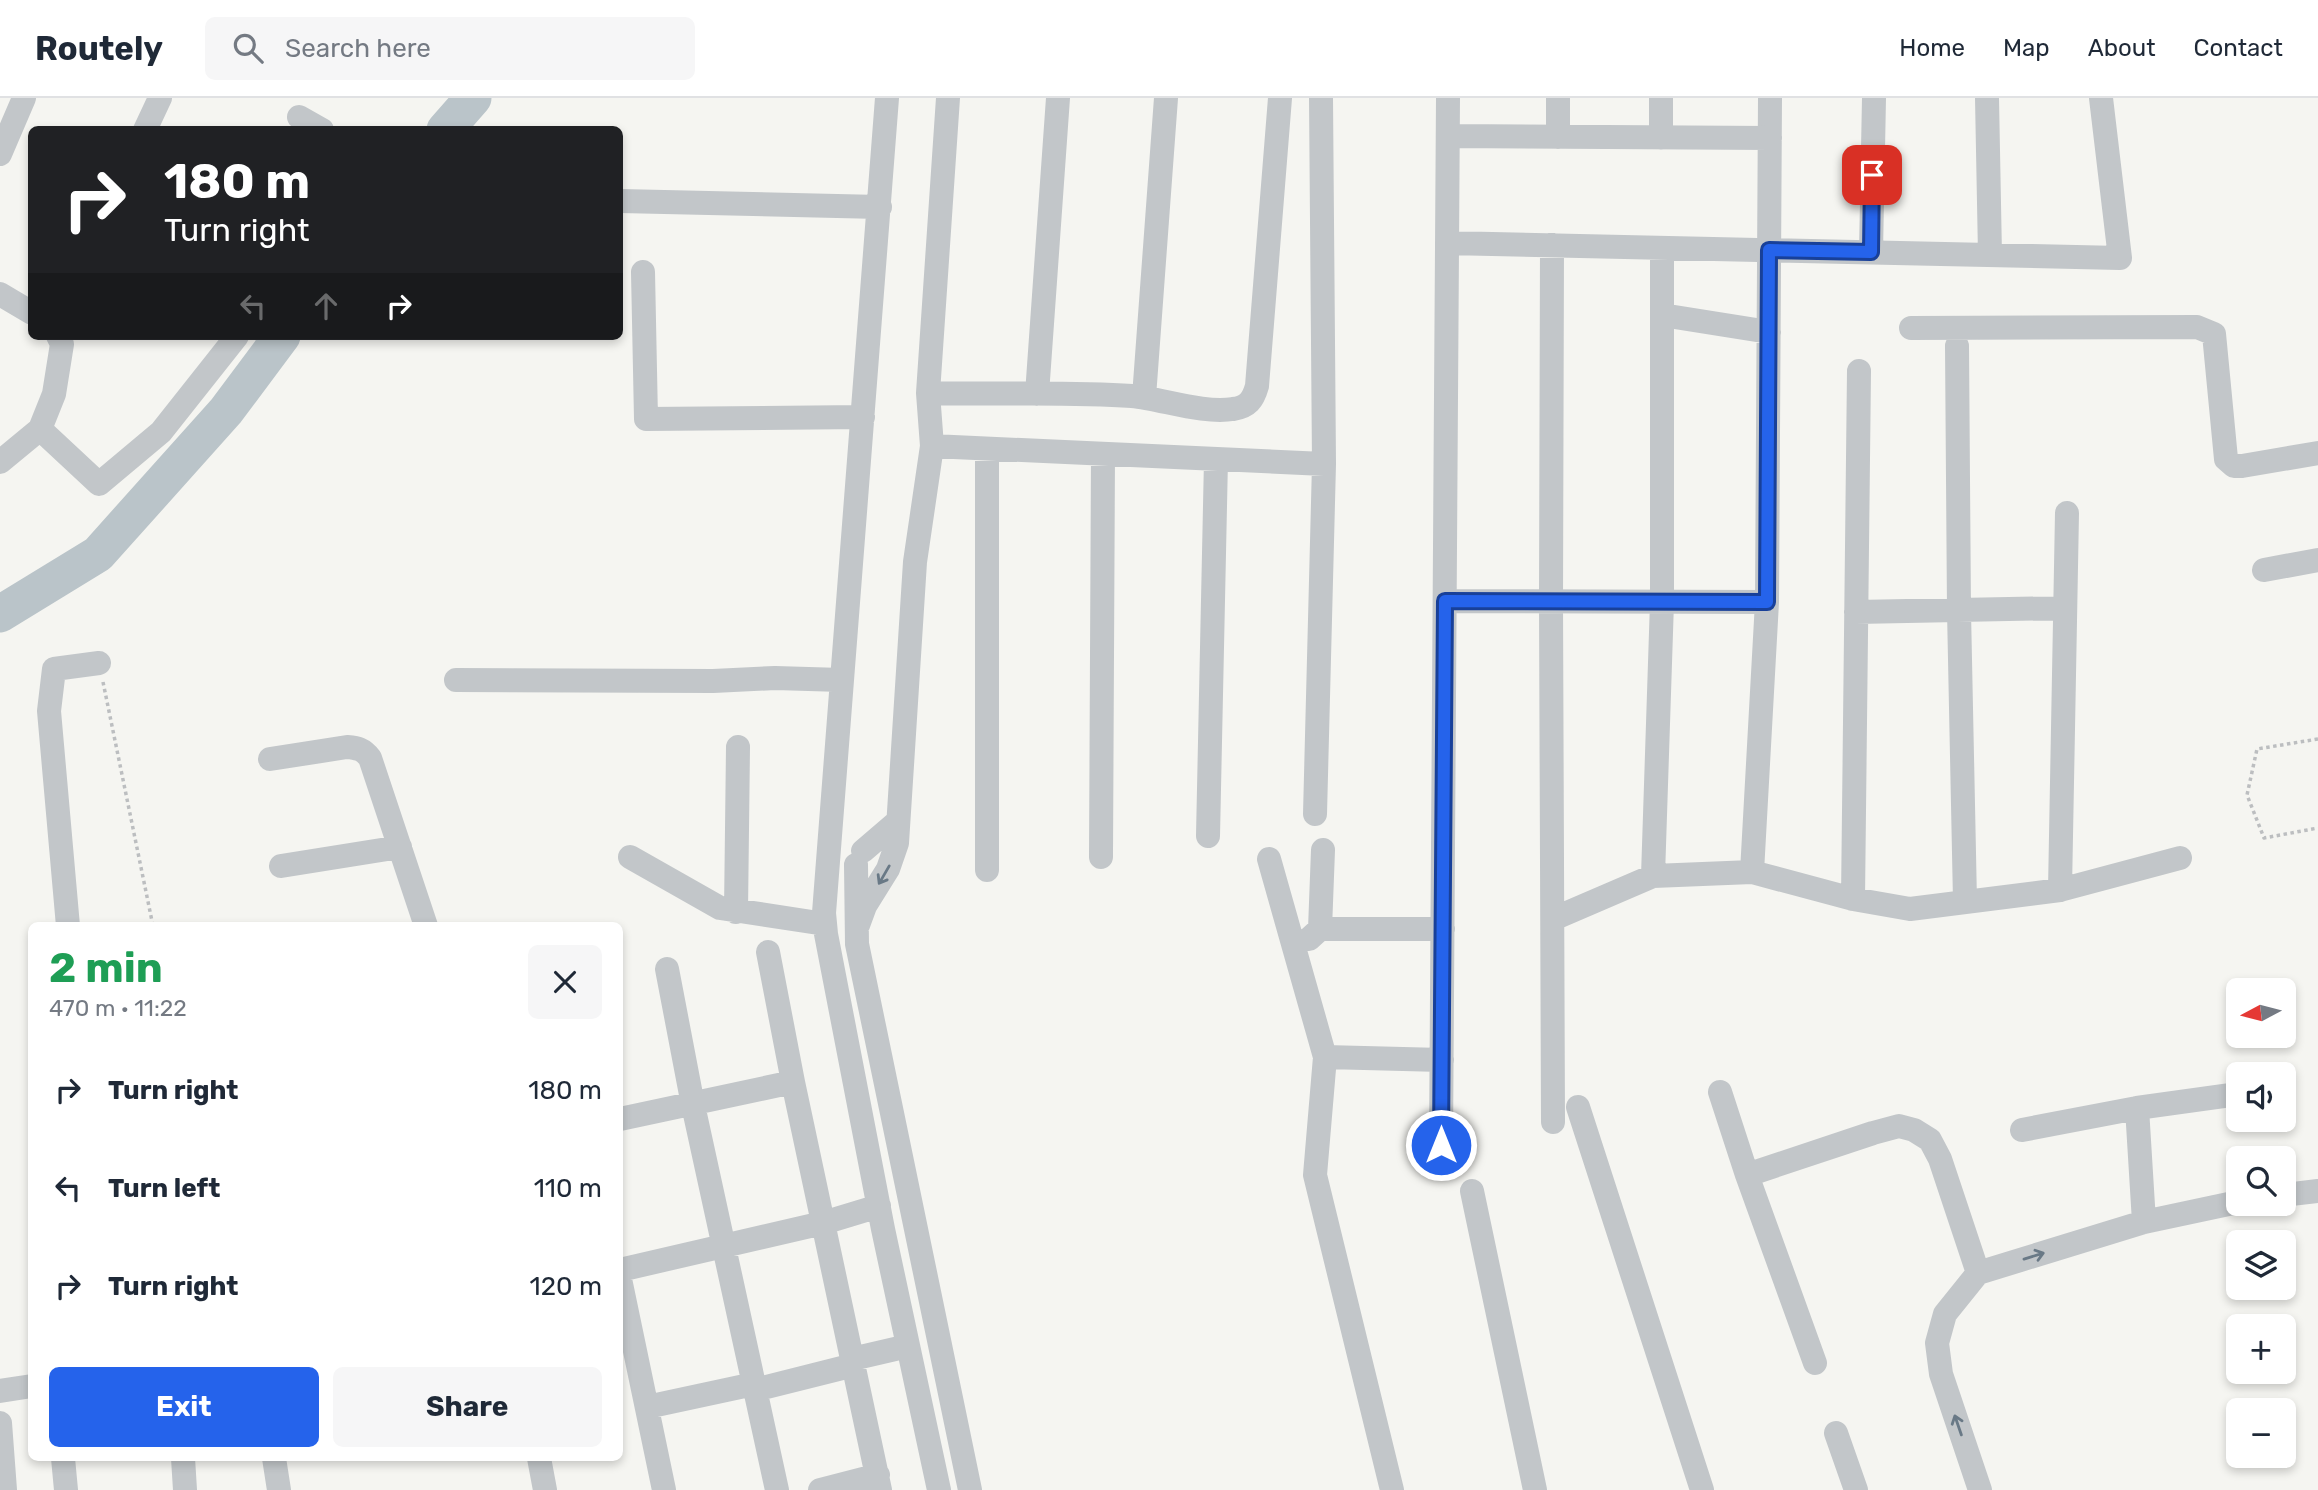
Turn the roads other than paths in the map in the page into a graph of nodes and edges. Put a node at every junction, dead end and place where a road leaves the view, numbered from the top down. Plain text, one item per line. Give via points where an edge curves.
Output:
1 (24, 98) edge
2 (160, 98) edge
3 (887, 98) edge
4 (948, 98) edge
5 (1058, 98) edge
6 (1166, 98) edge
7 (1280, 98) edge
8 (1321, 98) edge
9 (1448, 98) edge
10 (1558, 98) edge
11 (1661, 98) edge
12 (1770, 98) edge
13 (1874, 98) edge
14 (1987, 98) edge
15 (2101, 98) edge
16 (299, 117) dead end
17 (147, 126) edge
18 (315, 126) edge
19 (1448, 136) junction
20 (1558, 137) junction
21 (1661, 138) junction
22 (1770, 138) junction
23 (0, 154) edge
24 (623, 201) edge
25 (880, 207) junction
26 (1447, 243) junction
27 (1552, 245) junction
28 (1662, 248) junction
29 (1769, 250) junction
30 (1871, 252) junction
31 (1990, 255) junction
32 (643, 272) dead end
33 (0, 294) edge
34 (28, 311) edge
35 (1662, 315) junction
36 (1911, 328) dead end
37 (1769, 332) junction
38 (60, 340) edge
39 (234, 340) edge
40 (1957, 346) dead end
41 (1860, 372) dead end
42 (928, 393) junction
43 (1037, 394) junction
44 (1144, 397) junction
45 (863, 417) junction
46 (40, 429) junction
47 (932, 446) junction
48 (987, 449) junction
49 (2318, 453) edge
50 (1103, 454) junction
51 (1216, 459) junction
52 (0, 462) edge
53 (1324, 464) junction
54 (2067, 513) dead end
55 (2318, 560) edge
56 (2264, 570) dead end
57 (1445, 601) junction
58 (1551, 602) junction
59 (1662, 602) junction
60 (1767, 602) junction
61 (2065, 608) junction
62 (1959, 611) junction
63 (1856, 612) junction
64 (99, 663) road end
65 (456, 680) dead end
66 (842, 680) junction
67 (738, 747) dead end
68 (270, 759) dead end
69 (1315, 814) dead end
70 (898, 821) junction
71 (1208, 836) dead end
72 (400, 847) junction
73 (1323, 850) dead end
74 (630, 857) dead end
75 (1101, 857) dead end
76 (2180, 858) dead end
77 (1269, 859) dead end
78 (281, 866) dead end
79 (987, 870) dead end
80 (1752, 872) junction
81 (1653, 876) junction
82 (2060, 890) junction
83 (1853, 899) junction
84 (1965, 901) junction
85 (736, 912) junction
86 (1552, 919) junction
87 (68, 922) edge
88 (425, 922) edge
89 (825, 924) junction
90 (858, 925) junction
91 (1320, 929) junction
92 (1443, 929) junction
93 (1295, 951) junction
94 (768, 952) dead end
95 (667, 969) dead end
96 (1325, 1057) junction
97 (1442, 1060) junction
98 (793, 1082) junction
99 (1720, 1092) dead end
100 (2226, 1096) edge
101 (693, 1105) junction
102 (1578, 1107) dead end
103 (2137, 1108) junction
104 (623, 1118) edge
105 (1553, 1122) dead end
106 (2022, 1130) dead end
107 (1441, 1145) dead end
108 (1747, 1175) junction
109 (1472, 1191) dead end
110 (2318, 1191) edge
111 (2296, 1194) edge
112 (2226, 1205) edge
113 (879, 1206) junction
114 (2144, 1222) junction
115 (823, 1223) junction
116 (724, 1245) junction
117 (623, 1269) edge
118 (1978, 1273) junction
119 (623, 1293) edge
120 (908, 1346) junction
121 (853, 1362) junction
122 (1815, 1363) dead end
123 (28, 1387) edge
124 (754, 1387) junction
125 (0, 1391) edge
126 (647, 1407) junction
127 (0, 1423) edge
128 (1836, 1433) dead end
129 (64, 1461) edge
130 (183, 1461) edge
131 (274, 1461) edge
132 (540, 1461) edge
133 (879, 1483) edge
134 (5, 1490) edge
135 (66, 1490) edge
136 (185, 1490) edge
137 (279, 1490) edge
138 (545, 1490) edge
139 (664, 1490) edge
140 (776, 1490) edge
141 (820, 1490) edge
142 (939, 1490) edge
143 (970, 1490) edge
144 (1392, 1490) edge
145 (1535, 1490) edge
146 (1702, 1490) edge
147 (1856, 1490) edge
148 (1980, 1490) edge

1 - 23 street
2 - 17 street
3 - 25 street
4 - 42 street
5 - 43 street
6 - 44 street
7 - 44 street via 1253,400 1243,407 1220,410
8 - 53 street
9 - 19 street
10 - 20 street
11 - 21 street
12 - 22 street
13 - 30 street
14 - 31 street
15 - 31 street via 2120,258
16 - 18 street
19 - 20 street
19 - 26 street
20 - 21 street
21 - 22 street
22 - 29 street
24 - 25 street
25 - 45 street
26 - 27 street
26 - 57 street
27 - 28 street
27 - 58 street
28 - 29 street
28 - 35 street
29 - 30 street
29 - 37 street
30 - 31 street
32 - 45 street via 646,419
33 - 34 street
35 - 37 street
35 - 59 street
36 - 49 street via 2197,327 2214,334 2226,459 2242,466
37 - 60 street
38 - 46 street via 54,394
39 - 46 street via 161,432 99,484
40 - 62 street
41 - 63 street
42 - 43 street
42 - 47 street
43 - 44 street
45 - 66 street
46 - 52 street
47 - 48 street
47 - 70 street via 915,562
48 - 50 street
48 - 79 street
50 - 51 street
50 - 75 street
51 - 53 street
51 - 71 street
53 - 69 street
54 - 61 street
55 - 56 street
57 - 58 street
57 - 92 street
58 - 59 street
58 - 86 street
59 - 60 street
59 - 81 street
60 - 80 street
61 - 62 street
61 - 82 street
62 - 63 street
62 - 84 street
63 - 83 street
64 - 87 street via 54,669 49,711
65 - 66 street
66 - 89 street
67 - 85 street
68 - 72 street via 347,747 365,751
70 -> 90 street via 888,869
70 - 90 street via 860,858
72 - 78 street
72 - 88 street
73 - 91 street
74 - 85 street via 720,908
76 - 82 street
77 - 93 street
80 - 81 street
80 - 83 street
81 - 86 street
82 - 84 street
83 - 84 street via 1910,909
85 - 89 street
86 - 105 street
89 - 113 street
90 - 143 street via 857,944
91 - 92 street
91 - 93 street
92 - 97 street
93 - 96 street
94 - 98 street
95 - 101 street
96 - 97 street
96 - 144 street via 1315,1175
97 - 107 street
98 - 101 street
98 - 115 street
99 - 108 street
100 - 103 street
101 - 104 street
101 - 116 street
102 - 146 street
103 - 106 street
103 - 114 street
108 - 118 street via 1873,1133 1899,1126 1914,1130 1930,1140 1940,1159
108 - 122 street
109 - 145 street
110 - 111 street
112 - 114 street
113 - 115 street
113 - 120 street
118 -> 114 street
115 - 116 street
115 - 121 street
116 - 117 street
116 - 124 street
148 -> 118 street via 1941,1374 1937,1343 1945,1314
119 - 126 street
120 - 121 street
120 - 142 street
121 - 124 street
121 - 133 street
123 - 125 street
124 - 126 street
124 - 140 street
126 - 139 street
127 - 134 street
128 - 147 street
129 - 135 street
130 - 136 street
131 - 137 street
132 - 138 street
133 - 141 street

